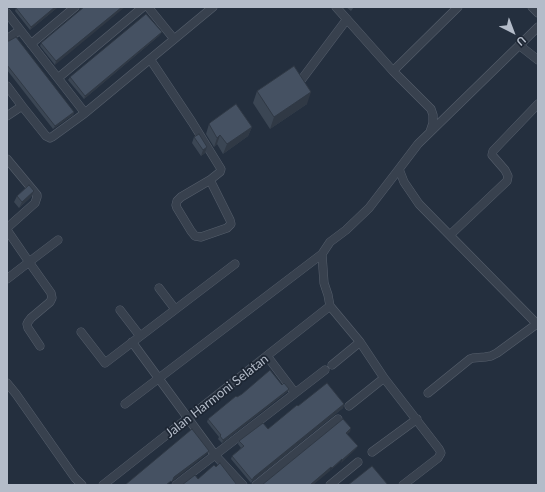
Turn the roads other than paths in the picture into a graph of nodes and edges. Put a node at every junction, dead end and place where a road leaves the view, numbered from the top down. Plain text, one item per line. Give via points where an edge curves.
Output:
1 (75, 7) edge
2 (143, 7) edge
3 (148, 7) edge
4 (336, 7) edge
5 (458, 7) edge
6 (532, 7) edge
7 (208, 9) edge
8 (7, 13) edge
9 (538, 13) edge
10 (347, 19) junction
11 (538, 27) edge
12 (20, 30) junction
13 (7, 39) edge
14 (174, 39) junction
15 (31, 44) junction
16 (520, 45) junction
17 (150, 58) junction
18 (538, 60) edge
19 (393, 71) junction
20 (58, 78) junction
21 (302, 79) edge
22 (7, 86) edge
23 (538, 104) edge
24 (22, 106) junction
25 (85, 113) junction
26 (7, 116) edge
27 (429, 134) junction
28 (7, 159) edge
29 (399, 169) junction
30 (210, 180) junction
31 (7, 229) edge
32 (450, 234) junction
33 (58, 240) dead end
34 (322, 254) junction
35 (29, 262) junction
36 (235, 264) dead end
37 (7, 279) edge
38 (159, 288) dead end
39 (330, 306) junction
40 (175, 309) junction
41 (120, 310) dead end
42 (538, 324) edge
43 (81, 332) dead end
44 (140, 336) junction
45 (132, 342) junction
46 (360, 342) junction
47 (40, 346) dead end
48 (267, 356) junction
49 (332, 365) dead end
50 (325, 370) dead end
51 (384, 378) junction
52 (159, 380) junction
53 (7, 383) edge
54 (295, 393) junction
55 (428, 393) dead end
56 (126, 404) dead end
57 (349, 406) dead end
58 (187, 418) junction
59 (338, 419) dead end
60 (417, 419) junction
61 (372, 452) dead end
62 (215, 455) junction
63 (358, 462) dead end
64 (82, 485) edge
65 (103, 485) edge
66 (176, 485) edge
67 (243, 485) edge
68 (256, 485) edge
69 (330, 485) edge
70 (403, 485) edge

1 - 15 street
2 - 20 street
3 - 14 street
4 - 10 street
5 - 19 street
6 - 9 street
7 - 14 street
8 - 12 street
10 - 19 street
10 - 21 street
11 - 16 street
12 - 13 street
12 - 15 street
14 - 17 street
15 - 20 street
16 - 18 street
16 - 27 street
17 - 25 street
17 - 30 street via 220,167 220,172
19 - 27 street via 430,109 433,123
20 - 25 street
22 - 24 street
23 - 32 street via 493,150 492,155 508,176 506,181
24 - 25 street via 50,138
24 - 26 street
27 - 29 street
28 - 31 street via 37,197 35,203
29 - 32 street via 410,193
29 - 34 street via 369,208 330,242
30 - 30 street via 177,201 176,205 195,236 201,237 227,228 231,224
31 - 35 street
32 - 42 street
33 - 35 street
34 - 39 street via 324,283
34 - 52 street
35 - 37 street
35 - 47 street via 52,298 27,324
36 - 40 street
38 - 40 street
39 - 46 street
39 - 48 street, Jalan Harmoni Selatan
40 - 44 street
41 - 44 street
42 - 55 street via 497,353 470,359
43 - 45 street via 105,363
44 - 45 street
45 - 52 street
46 - 49 street
46 - 51 street
48 - 54 street
48 - 58 street, Jalan Harmoni Selatan
50 - 54 street
51 - 57 street
51 - 60 street
52 - 56 street
52 - 58 street
53 - 64 street via 74,478
54 - 62 street
58 - 62 street
58 - 65 street, Jalan Harmoni Selatan
59 - 68 street
60 - 61 street
60 - 70 street via 439,448 440,454
62 - 66 street
62 - 67 street
63 - 69 street

